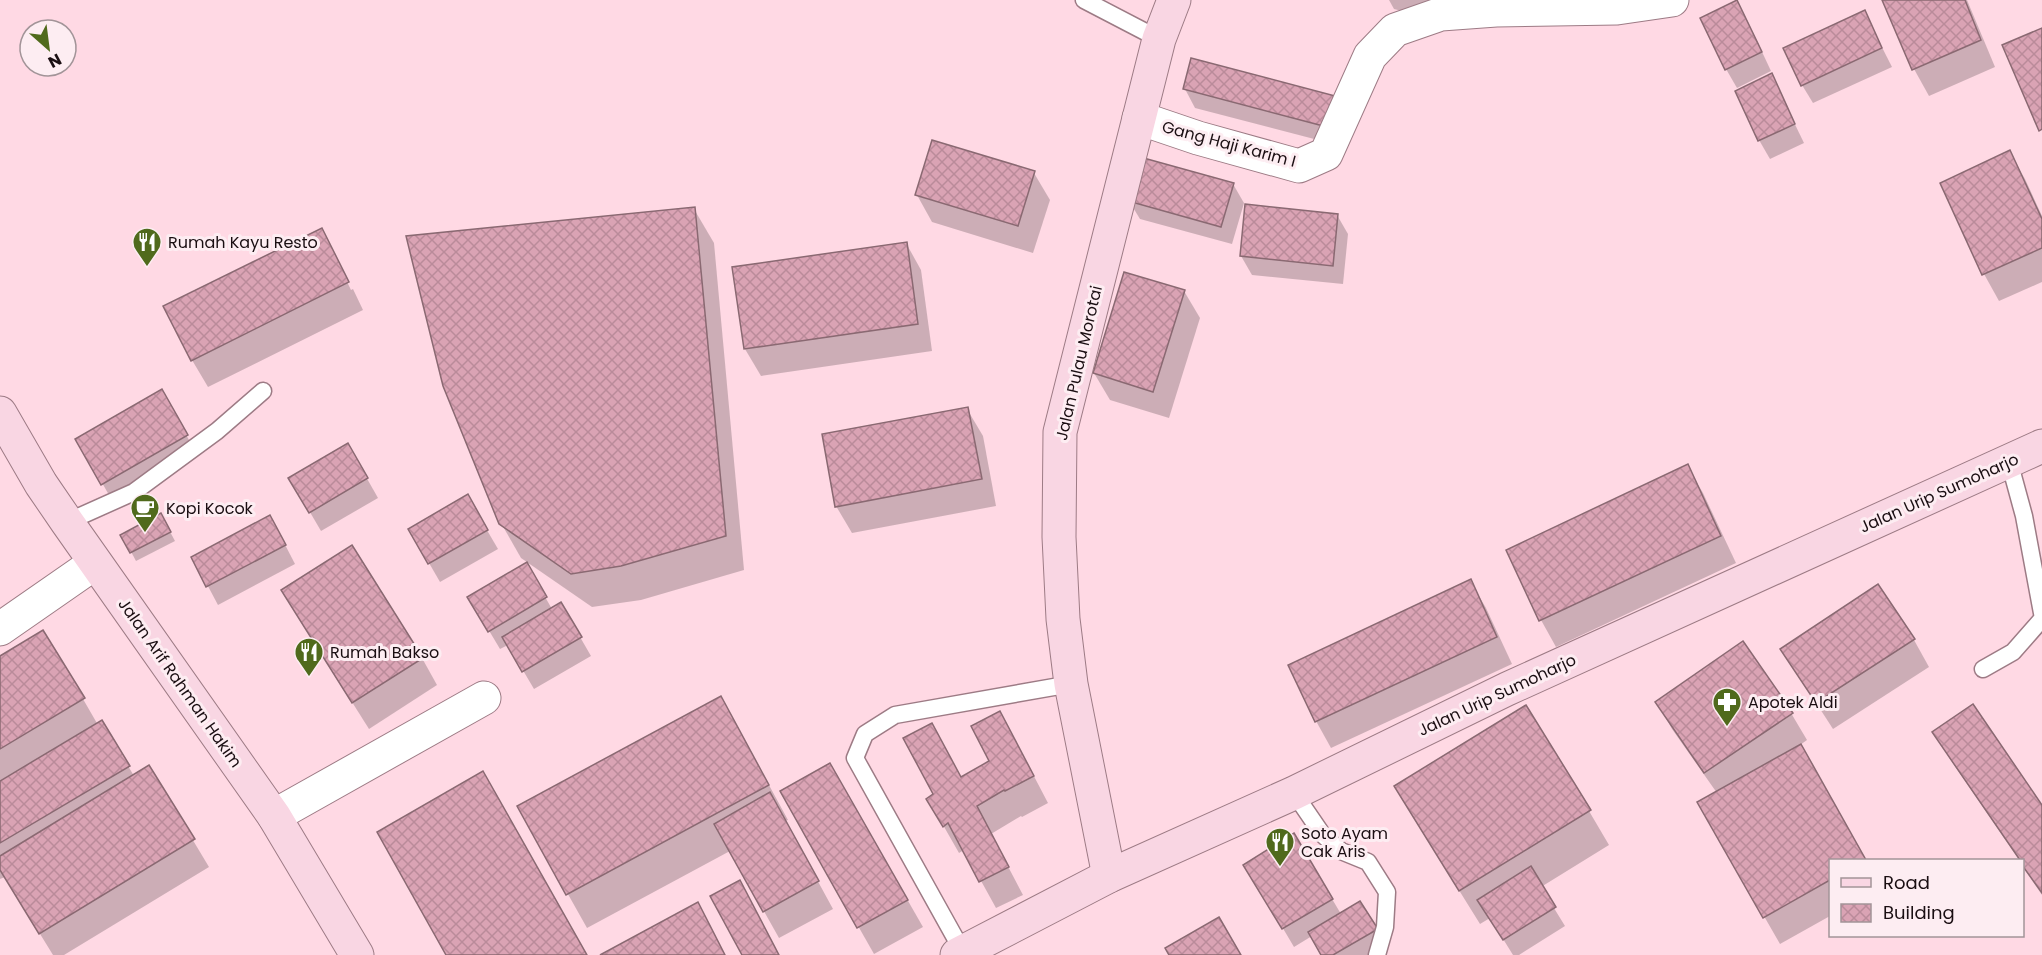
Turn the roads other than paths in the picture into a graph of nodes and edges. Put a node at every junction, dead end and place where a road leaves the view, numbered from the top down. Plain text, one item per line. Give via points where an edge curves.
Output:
1 (1084, 0) edge
2 (1174, 0) edge
3 (1672, 0) edge
4 (1159, 39) junction
5 (1139, 118) junction
6 (263, 391) dead end
7 (0, 413) edge
8 (2042, 446) edge
9 (2009, 461) junction
10 (67, 522) junction
11 (95, 563) junction
12 (2042, 613) edge
13 (2042, 619) edge
14 (0, 629) edge
15 (1983, 669) dead end
16 (1071, 684) junction
17 (484, 698) dead end
18 (1294, 793) junction
19 (274, 816) junction
20 (1109, 876) junction
21 (960, 954) edge
22 (357, 955) edge
23 (1377, 955) edge

1 - 4 lane
2 - 4 street, Jalan Pulau Morotai
3 - 5 street, Gang Haji Karim I via 1617,8 1441,14 1395,30 1370,56 1326,154 1299,166
4 - 5 street, Jalan Pulau Morotai
5 - 16 street, Jalan Pulau Morotai via 1060,432 1060,560
6 - 10 lane via 217,431 134,492
7 - 10 street, Jalan Arif Rahman Hakim
8 - 9 street, Jalan Urip Sumoharjo
9 - 12 lane
9 - 18 street, Jalan Urip Sumoharjo via 1507,688
10 - 11 street, Jalan Arif Rahman Hakim
11 - 14 street
11 - 19 street, Jalan Arif Rahman Hakim
13 - 15 lane via 2013,652
16 - 20 street, Jalan Pulau Morotai
16 - 21 lane via 895,715 865,734 855,758
17 - 19 street
18 - 20 street, Jalan Urip Sumoharjo
18 - 23 lane via 1323,834 1341,851 1368,862 1387,892 1385,927
19 - 22 street, Jalan Arif Rahman Hakim
20 - 21 street, Jalan Urip Sumoharjo

